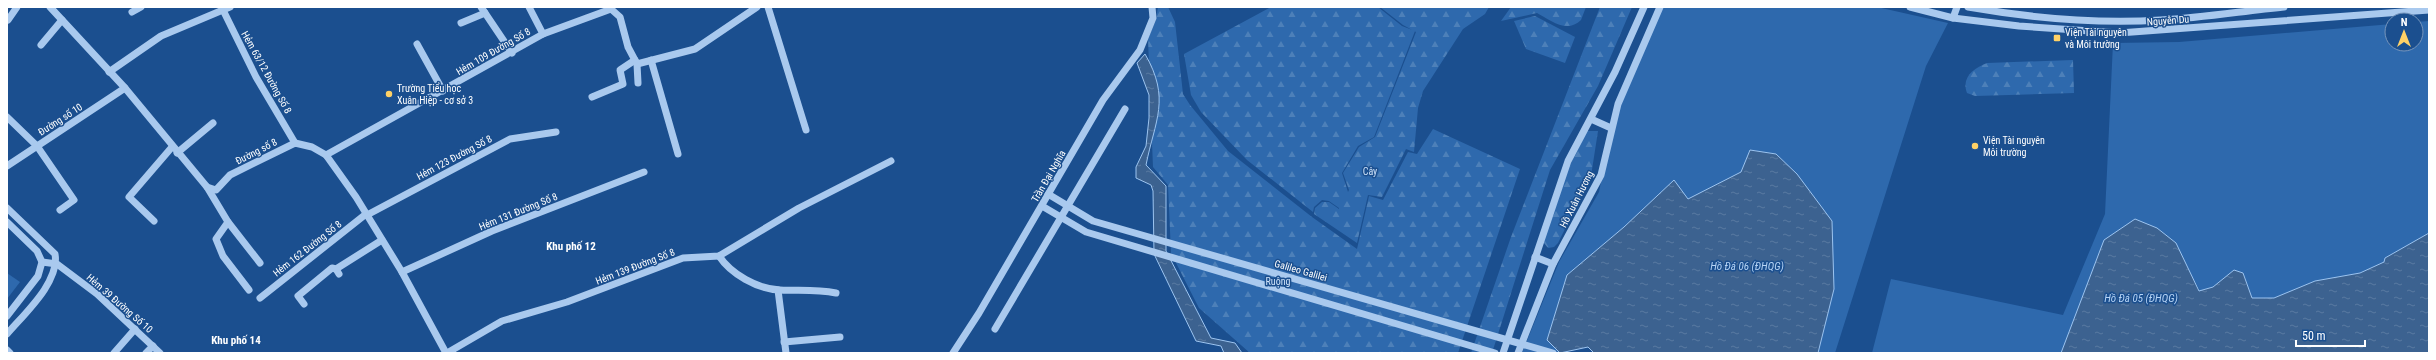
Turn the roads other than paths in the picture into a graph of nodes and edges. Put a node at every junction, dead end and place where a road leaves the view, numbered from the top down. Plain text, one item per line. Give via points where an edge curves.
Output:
1 (17, 7) edge
2 (50, 7) edge
3 (141, 7) edge
4 (230, 7) edge
5 (529, 7) edge
6 (757, 7) edge
7 (768, 7) edge
8 (1152, 7) edge
9 (1644, 7) edge
10 (1660, 7) edge
11 (1910, 7) edge
12 (1957, 7) edge
13 (1968, 7) edge
14 (2284, 7) edge
15 (612, 8) edge
16 (222, 10) junction
17 (483, 10) edge
18 (2429, 10) edge
19 (132, 12) dead end
20 (1953, 18) junction
21 (8, 20) dead end
22 (62, 20) junction
23 (461, 24) dead end
24 (543, 34) junction
25 (41, 44) dead end
26 (417, 44) dead end
27 (512, 52) junction
28 (651, 60) junction
29 (636, 62) junction
30 (109, 72) junction
31 (638, 83) dead end
32 (125, 88) junction
33 (443, 91) junction
34 (592, 97) dead end
35 (1125, 109) dead end
36 (7, 117) edge
37 (1591, 119) junction
38 (213, 123) dead end
39 (1611, 128) junction
40 (806, 130) dead end
41 (556, 132) dead end
42 (295, 143) junction
43 (37, 146) junction
44 (174, 150) junction
45 (678, 154) dead end
46 (326, 155) junction
47 (891, 161) dead end
48 (7, 166) edge
49 (644, 172) dead end
50 (207, 187) junction
51 (1048, 194) junction
52 (1042, 206) junction
53 (1068, 206) junction
54 (7, 208) edge
55 (60, 210) dead end
56 (367, 214) junction
57 (1061, 217) junction
58 (154, 221) dead end
59 (7, 222) edge
60 (228, 222) junction
61 (1103, 224) junction
62 (1099, 236) junction
63 (382, 240) junction
64 (719, 256) junction
65 (1535, 257) junction
66 (42, 262) junction
67 (260, 263) dead end
68 (57, 264) junction
69 (1553, 264) junction
70 (402, 272) junction
71 (249, 290) dead end
72 (778, 290) junction
73 (836, 293) dead end
74 (260, 298) dead end
75 (304, 304) dead end
76 (7, 316) edge
77 (995, 329) dead end
78 (136, 330) junction
79 (7, 334) edge
80 (840, 337) dead end
81 (1508, 340) junction
82 (784, 342) junction
83 (1522, 344) junction
84 (153, 346) junction
85 (7, 350) edge
86 (10, 353) edge
87 (114, 353) edge
88 (146, 353) edge
89 (160, 353) edge
90 (446, 353) edge
91 (786, 353) edge
92 (953, 353) edge
93 (1495, 353) edge
94 (1503, 353) edge
95 (1518, 353) edge
96 (1553, 353) edge

1 - 21 street
2 - 22 street
3 - 19 street
4 - 16 street
5 - 24 street
6 - 28 street via 695,49
7 - 40 street
8 - 51 street, Trần Đại Nghĩa via 1153,18 1140,50 1103,100
9 - 37 street, Hồ Xuân Hương
10 - 39 street, Hồ Xuân Hương via 1618,104
11 - 20 street, Nguyễn Du
12 - 20 street
13 - 14 street, Nguyễn Du via 2021,16 2119,21 2161,20
15 - 24 street, Hẻm 109 Đường Số 8
15 - 29 street via 620,17 628,47
16 - 30 street via 161,36
16 - 42 street, Hẻm 63/12 Đường Số 8 via 256,77
17 - 23 street
17 - 27 street
18 - 20 street, Nguyễn Du via 2119,33 2019,26
22 - 25 street
22 - 30 street
24 - 27 street, Hẻm 109 Đường Số 8
26 - 33 street
27 - 33 street, Hẻm 109 Đường Số 8
28 - 29 street
28 - 45 street
29 - 31 street
29 - 34 street via 620,70 623,84
30 - 32 street
32 - 43 street, Đường số 10
32 - 44 street
33 - 46 street, Hẻm 109 Đường Số 8
35 - 53 street
36 - 43 street
37 - 39 street
37 - 65 street, Hồ Xuân Hương via 1568,161
38 - 44 street
39 - 69 street, Hồ Xuân Hương via 1601,175
41 - 56 street, Hẻm 123 Đường Số 8 via 510,139
42 - 46 street via 312,147
42 - 50 street, Đường số 8 via 230,175 216,190
43 - 48 street, Đường số 10
43 - 55 street via 74,200
44 - 50 street
44 - 58 street via 129,197
46 - 56 street
47 - 64 street, Hẻm 139 Đường Số 8 via 800,208
49 - 70 street, Hẻm 131 Đường Số 8 via 492,231
50 - 60 street
51 - 52 street, Trần Đại Nghĩa
51 - 53 street, Galileo Galilei
52 - 57 street
52 - 92 street, Trần Đại Nghĩa
53 - 57 street
53 - 61 street, Galileo Galilei
54 - 68 street via 55,254
56 - 63 street
56 - 74 street, Hẻm 162 Đường Số 8
57 - 62 street via 1086,232
57 - 77 street
59 - 66 street via 37,251
60 - 67 street
60 - 71 street via 216,239 223,256
61 - 62 street
61 - 81 street, Galileo Galilei
62 - 93 street
63 - 70 street
63 - 75 street via 338,272 332,268 316,279 298,296
64 - 72 street via 727,268 748,280
64 - 90 street, Hẻm 139 Đường Số 8 via 683,258 567,302 502,321
65 - 69 street
65 - 81 street, Hồ Xuân Hương
66 - 68 street, Hẻm 39 Đường Số 10
66 - 76 street via 38,276
68 - 78 street, Hẻm 39 Đường Số 10 via 97,294
68 - 79 street via 53,277
69 - 83 street, Hồ Xuân Hương
70 - 90 street
72 - 73 street via 818,289
72 - 82 street
78 - 84 street, Hẻm 39 Đường Số 10
78 - 87 street
80 - 82 street
81 - 83 street, Galileo Galilei
81 - 94 street, Hồ Xuân Hương
82 - 91 street
83 - 95 street, Hồ Xuân Hương
83 - 96 street, Galileo Galilei
84 - 88 street
84 - 89 street, Hẻm 39 Đường Số 10
85 - 86 street

